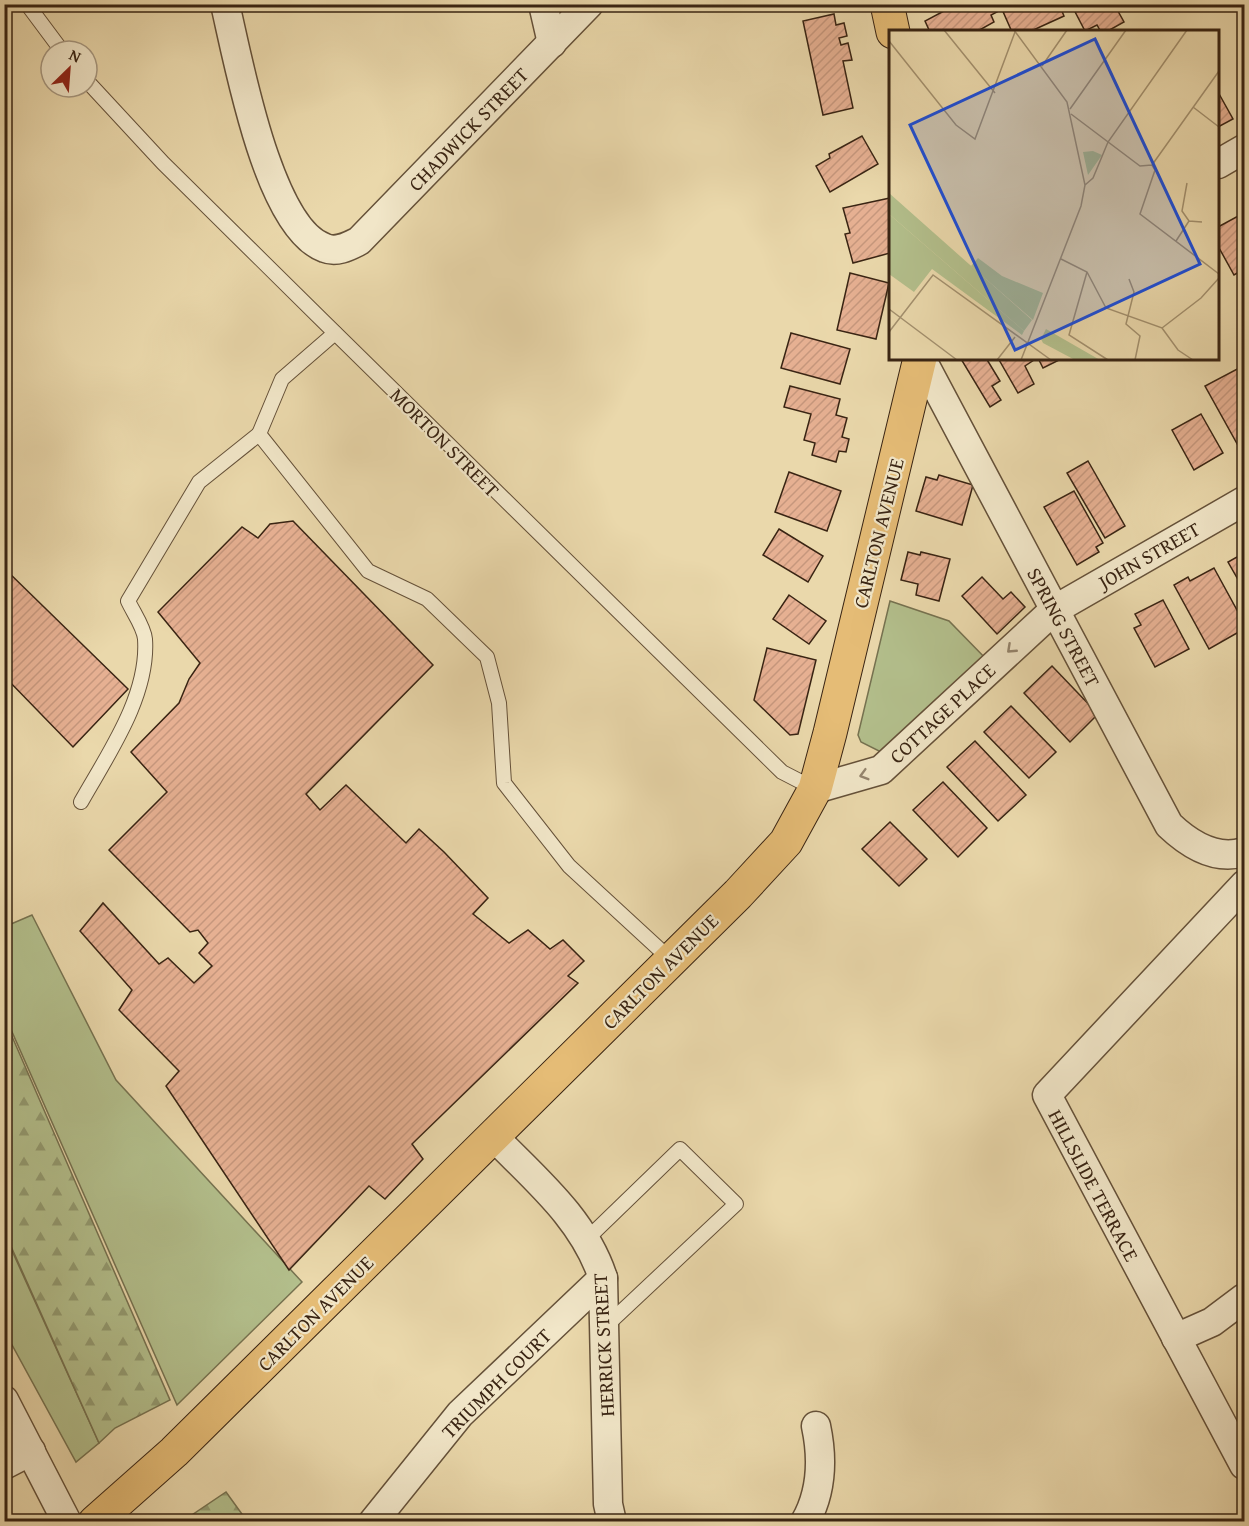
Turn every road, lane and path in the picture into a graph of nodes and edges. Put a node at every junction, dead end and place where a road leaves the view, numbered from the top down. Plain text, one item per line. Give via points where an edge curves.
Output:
1 (27, 4) edge
2 (225, 4) edge
3 (543, 4) edge
4 (589, 4) edge
5 (53, 39) edge
6 (552, 43) junction
7 (99, 94) edge
8 (1245, 149) edge
9 (1219, 163) edge
10 (334, 333) junction
11 (921, 360) edge
12 (922, 360) edge
13 (259, 434) junction
14 (1245, 501) edge
15 (1054, 609) junction
16 (815, 789) junction
17 (81, 802) dead end
18 (1244, 868) edge
19 (671, 960) junction
20 (493, 1136) junction
21 (587, 1239) junction
22 (603, 1278) junction
23 (1245, 1298) edge
24 (605, 1328) junction
25 (1176, 1338) junction
26 (4, 1400) edge
27 (816, 1425) dead end
28 (31, 1451) junction
29 (4, 1465) edge
30 (1245, 1465) edge
31 (67, 1521) edge
32 (95, 1521) edge
33 (374, 1521) edge
34 (612, 1521) edge
35 (805, 1521) edge

1 - 5 lane
2 - 6 street, CHADWICK STREET via 252,119 278,193 295,222 326,249 344,249 359,241
3 - 6 street
4 - 6 street, CHADWICK STREET
7 - 10 lane, MORTON STREET
8 - 9 street
10 - 13 lane via 282,379
10 - 16 lane, MORTON STREET via 782,772
11 - 16 main road, CARLTON AVENUE
12 - 15 street, SPRING STREET
13 - 17 lane via 199,482 128,601 145,637 142,682
13 - 19 lane via 368,571 427,598 487,657 499,703 504,783 569,866
14 - 15 street, JOHN STREET
15 -> 16 street, COTTAGE PLACE via 881,770
15 - 18 street, SPRING STREET via 1170,825 1186,841
16 - 19 main road, CARLTON AVENUE via 786,842
18 - 25 street, HILLSLIDE TERRACE via 1047,1095
19 - 20 main road, CARLTON AVENUE
20 - 21 street, HERRICK STREET
20 - 32 main road, CARLTON AVENUE via 174,1452
21 - 22 street, HERRICK STREET
21 - 24 lane via 680,1149 736,1204
22 - 24 street, HERRICK STREET
22 - 33 street, TRIUMPH COURT via 460,1414
23 - 25 street via 1212,1322
24 - 34 street, HERRICK STREET via 608,1504
25 - 30 street, HILLSLIDE TERRACE
26 - 28 street
27 - 35 street via 821,1451 820,1482
28 - 29 street
28 - 31 street

